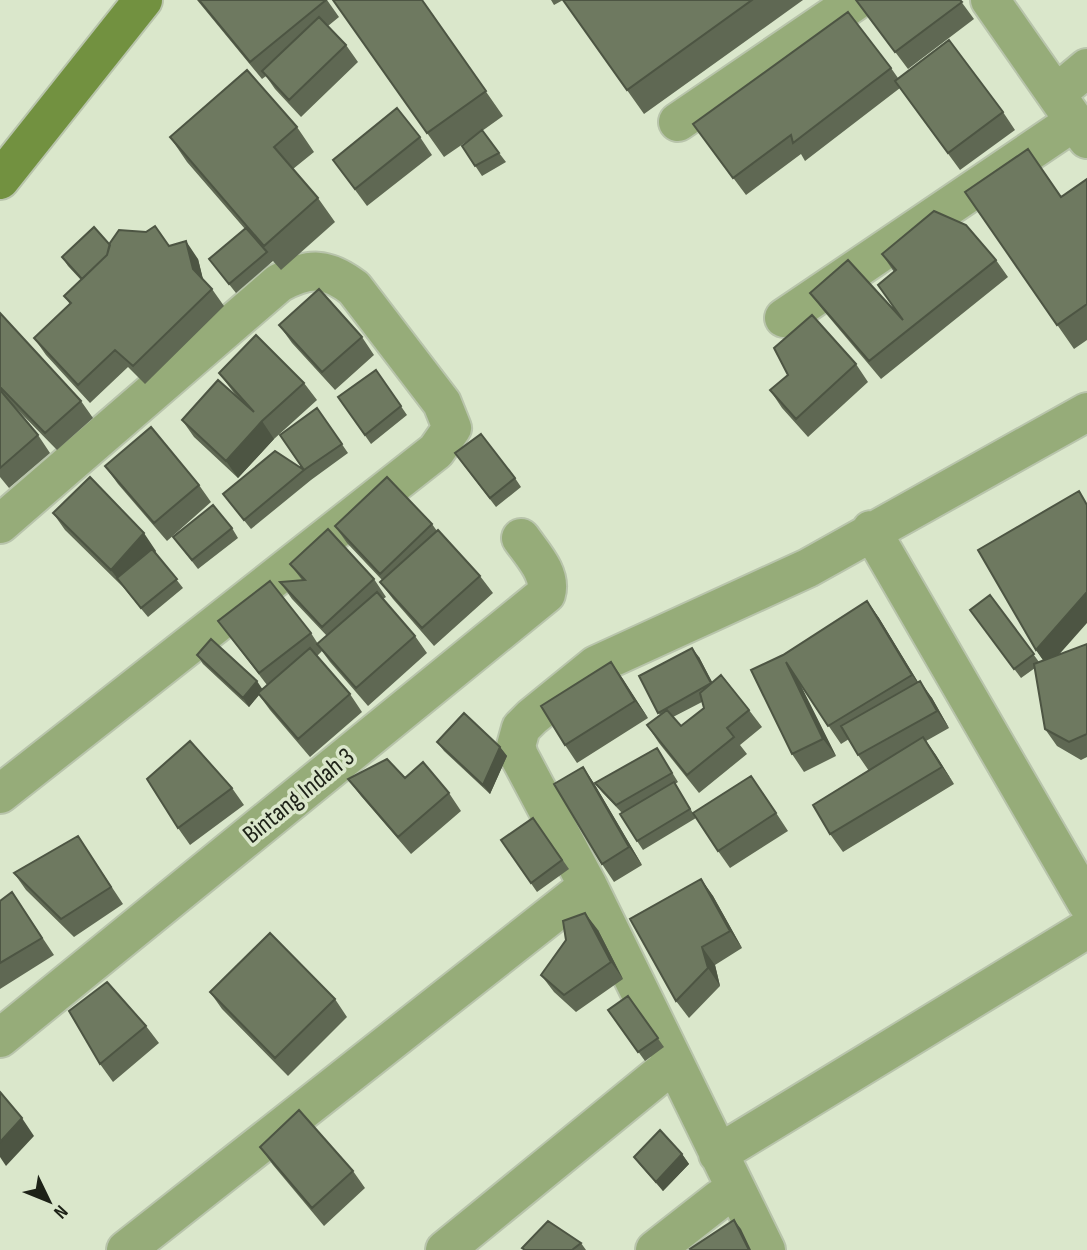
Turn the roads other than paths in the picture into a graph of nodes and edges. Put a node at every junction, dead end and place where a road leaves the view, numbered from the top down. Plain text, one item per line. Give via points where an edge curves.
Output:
1 (143, 0) edge
2 (857, 0) edge
3 (990, 0) edge
4 (1087, 68) edge
5 (1073, 118) edge
6 (678, 122) dead end
7 (0, 180) edge
8 (784, 318) dead end
9 (1087, 412) edge
10 (0, 524) edge
11 (871, 530) junction
12 (521, 538) dead end
13 (0, 794) edge
14 (588, 886) junction
15 (1087, 903) edge
16 (1087, 929) edge
17 (0, 1038) edge
18 (674, 1063) junction
19 (718, 1154) junction
20 (720, 1199) dead end
21 (126, 1250) edge
22 (445, 1250) edge
23 (655, 1250) edge
24 (766, 1250) edge

1 - 7 main road
2 - 6 street
3 - 5 street
4 - 5 street
5 - 8 street
9 - 11 street
10 - 13 street via 279,283 297,274 318,271 337,275 354,288 443,403 452,428 436,451
11 - 14 street via 807,568 597,665 521,728 516,746 519,756
11 - 15 street
12 - 17 street, Bintang Indah 3 via 546,576 546,594
14 - 18 street
14 - 21 street
16 - 19 street
18 - 19 street
18 - 22 street
19 - 24 street
20 - 23 street

